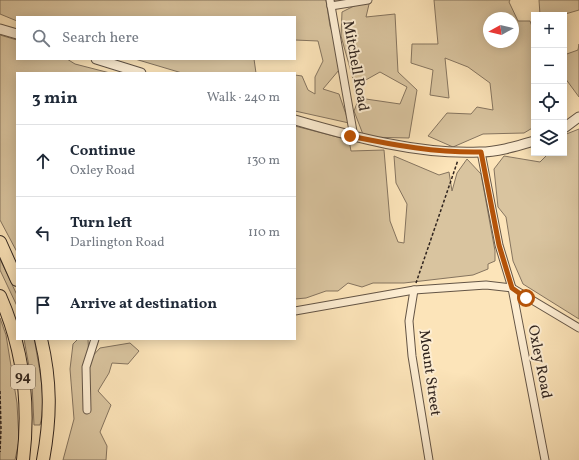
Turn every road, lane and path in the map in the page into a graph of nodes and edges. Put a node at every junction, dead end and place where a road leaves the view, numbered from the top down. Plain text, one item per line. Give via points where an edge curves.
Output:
1 (368, 0) edge
2 (331, 3) edge
3 (0, 28) edge
4 (16, 34) edge
5 (99, 60) edge
6 (138, 72) edge
7 (579, 118) edge
8 (296, 120) edge
9 (567, 126) edge
10 (354, 137) junction
11 (531, 142) edge
12 (481, 152) junction
13 (461, 153) junction
14 (0, 242) edge
15 (16, 278) edge
16 (512, 288) junction
17 (414, 290) junction
18 (0, 296) edge
19 (296, 311) edge
20 (579, 328) edge
21 (41, 340) edge
22 (95, 340) edge
23 (0, 391) edge
24 (86, 410) dead end
25 (0, 452) edge
26 (23, 460) edge
27 (43, 460) edge
28 (429, 460) edge
29 (545, 460) edge

1 - 2 street
2 - 10 street, Mitchell Road
3 - 4 street
5 - 6 street
7 - 9 street
8 - 10 street
10 - 13 street
11 - 12 street
12 - 13 street
12 - 16 street, Oxley Road via 499,245
13 - 17 path
14 - 15 highway
16 - 17 street via 486,285
16 - 20 street
16 - 29 street, Oxley Road
17 - 19 street
17 - 28 street, Mount Street via 409,321 412,356
18 - 26 highway, 94 via 18,349 23,379 26,440
21 - 27 highway, 94 via 49,398 48,432
22 - 24 street via 86,366
23 - 25 path

